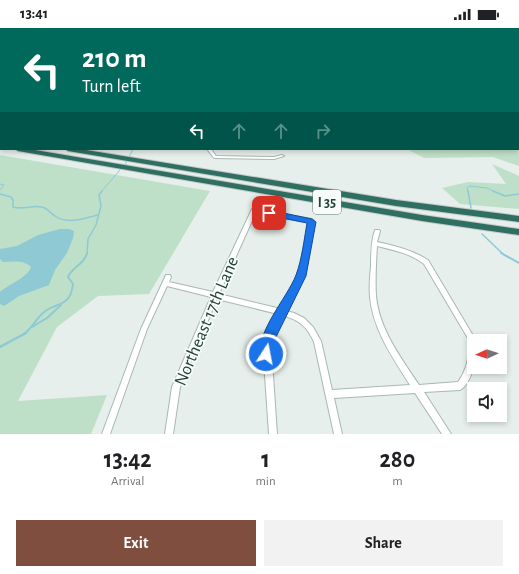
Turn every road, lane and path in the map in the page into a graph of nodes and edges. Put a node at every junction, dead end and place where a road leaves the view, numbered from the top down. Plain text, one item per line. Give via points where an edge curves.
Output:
1 (24, 150) edge
2 (75, 150) edge
3 (209, 150) edge
4 (282, 156) dead end
5 (519, 220) edge
6 (377, 231) dead end
7 (519, 232) edge
8 (374, 243) junction
9 (215, 295) junction
10 (282, 312) junction
11 (418, 388) junction
12 (330, 394) junction
13 (106, 434) edge
14 (169, 434) edge
15 (273, 434) edge
16 (338, 434) edge
17 (447, 434) edge

1 - 7 highway, I 35 via 422,218
2 - 5 highway, I 35 via 396,203
3 - 4 street via 215,157
6 - 8 street
8 - 11 street via 373,296 376,312 393,352
8 - 11 street via 409,252 426,262 472,339 474,349 466,378 460,386
9 - 10 street
9 - 10 street, Northeast 17th Lane via 254,210 312,222 301,276
9 - 13 street via 166,280 144,329
9 - 14 street, Northeast 17th Lane via 176,387
10 - 12 street via 302,320 311,329 317,341
10 - 15 street via 266,350
11 - 12 street
11 - 17 street
12 - 16 street

